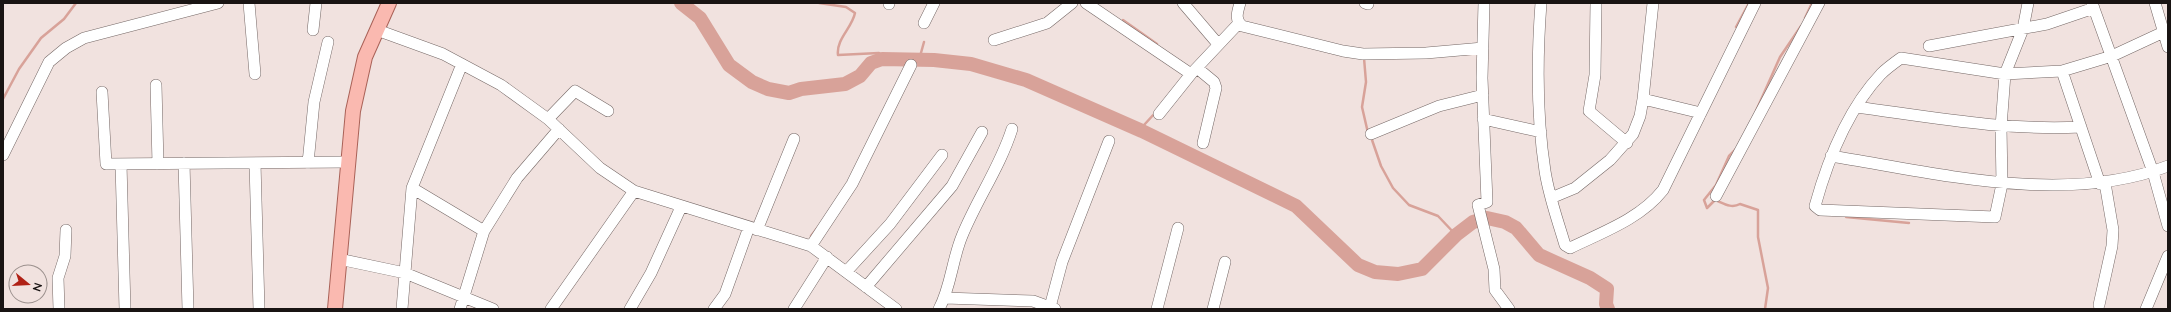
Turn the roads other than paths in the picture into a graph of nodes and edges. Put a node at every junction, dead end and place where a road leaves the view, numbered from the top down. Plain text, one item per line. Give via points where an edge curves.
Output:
1 (218, 3) edge
2 (250, 3) edge
3 (316, 3) edge
4 (389, 3) edge
5 (934, 3) edge
6 (1072, 3) edge
7 (1086, 3) edge
8 (1184, 3) edge
9 (1240, 3) edge
10 (1484, 3) edge
11 (1541, 3) edge
12 (1596, 3) edge
13 (1654, 3) edge
14 (1754, 3) edge
15 (1819, 3) edge
16 (2028, 3) edge
17 (2155, 3) edge
18 (2093, 5) edge
19 (924, 23) dead end
20 (1239, 23) junction
21 (313, 30) dead end
22 (377, 30) junction
23 (2023, 30) junction
24 (2166, 31) edge
25 (994, 40) dead end
26 (328, 42) dead end
27 (1218, 44) junction
28 (1929, 46) dead end
29 (2168, 47) edge
30 (1483, 48) junction
31 (2112, 56) junction
32 (462, 64) junction
33 (911, 65) dead end
34 (1194, 71) junction
35 (2062, 71) junction
36 (255, 74) dead end
37 (2005, 74) junction
38 (156, 85) dead end
39 (102, 92) dead end
40 (1483, 95) junction
41 (1643, 99) junction
42 (1856, 107) junction
43 (608, 111) dead end
44 (1701, 113) junction
45 (1159, 114) dead end
46 (548, 119) junction
47 (1483, 120) junction
48 (2001, 127) junction
49 (2081, 127) junction
50 (559, 129) junction
51 (1012, 129) dead end
52 (982, 132) dead end
53 (1541, 132) junction
54 (1371, 134) dead end
55 (794, 138) dead end
56 (1109, 141) dead end
57 (1203, 143) dead end
58 (1627, 143) junction
59 (3, 155) edge
60 (942, 155) dead end
61 (1831, 156) junction
62 (348, 162) junction
63 (184, 163) junction
64 (255, 163) junction
65 (308, 163) junction
66 (121, 164) junction
67 (158, 164) junction
68 (2168, 166) edge
69 (2153, 172) junction
70 (2102, 183) junction
71 (2002, 184) junction
72 (412, 188) junction
73 (634, 191) junction
74 (1716, 196) dead end
75 (1551, 198) junction
76 (682, 207) junction
77 (2168, 226) edge
78 (1178, 228) dead end
79 (753, 229) junction
80 (66, 230) dead end
81 (484, 231) junction
82 (811, 246) junction
83 (2168, 256) edge
84 (827, 257) junction
85 (339, 259) junction
86 (1225, 262) dead end
87 (846, 272) junction
88 (405, 273) junction
89 (866, 287) junction
90 (464, 297) junction
91 (945, 298) junction
92 (1021, 305) edge
93 (2099, 305) dead end
94 (888, 307) edge
95 (1053, 308) edge
96 (59, 309) edge
97 (125, 309) edge
98 (188, 309) edge
99 (258, 309) edge
100 (335, 309) edge
101 (402, 309) edge
102 (460, 309) edge
103 (493, 309) edge
104 (551, 309) edge
105 (630, 309) edge
106 (714, 309) edge
107 (794, 309) edge
108 (939, 309) edge
109 (1157, 309) edge
110 (1213, 309) edge
111 (1509, 309) edge
112 (2146, 309) edge

1 - 59 street via 84,38 66,48 49,62
2 - 36 street
3 - 21 street
4 - 22 main road
5 - 19 street
6 - 25 street via 1047,23
7 - 34 street
8 - 27 street
9 - 20 street via 1236,15
10 - 30 street
11 - 53 street
12 - 58 street via 1594,75 1589,111
13 - 41 street
14 - 44 street
15 - 74 street
16 - 23 street
17 - 24 street
18 - 23 street via 2059,21
18 - 31 street
20 - 27 street
20 - 30 street via 1246,28 1363,54 1426,53
22 - 32 street via 443,54
22 - 62 main road via 365,58 358,86
23 - 28 street
23 - 37 street
24 - 29 street
24 - 31 street
26 - 65 street via 314,102
27 - 34 street
30 - 40 street
31 - 35 street
31 - 69 street
32 - 46 street via 502,85
32 - 72 street
33 - 82 street via 852,184
34 - 45 street
34 - 57 street via 1214,82 1216,88
35 - 37 street
35 - 49 street
37 - 42 street via 1903,58 1881,74
37 - 48 street
38 - 67 street
39 - 66 street via 106,164
40 - 47 street
40 - 54 street via 1439,106
41 - 44 street
41 - 58 street via 1637,125
42 - 48 street
42 - 61 street
43 - 46 street via 575,91
44 - 75 street via 1663,190 1655,201 1634,217 1569,248 1565,246
46 - 50 street
47 - 53 street
47 - 111 street via 1487,202 1478,205 1494,269 1495,290
48 - 49 street
48 - 71 street
49 - 70 street
50 - 73 street via 600,168
50 - 81 street via 517,178
51 - 91 street via 1002,159 962,236
52 - 89 street via 952,186
53 - 75 street via 1545,173
55 - 79 street
56 - 95 street via 1062,262
58 - 75 street via 1576,188
60 - 87 street via 899,213
61 - 71 street
61 - 71 street via 1815,206 1820,210 1994,217
62 - 65 street
62 - 85 main road
63 - 64 street
63 - 67 street
63 - 98 street
64 - 65 street
64 - 99 street
66 - 67 street
66 - 97 street
68 - 69 street
69 - 70 street
69 - 77 street
70 - 71 street
70 - 93 street via 2113,230
72 - 81 street
72 - 88 street
73 - 76 street
73 - 104 street
76 - 79 street
76 - 105 street via 651,273
78 - 109 street
79 - 82 street
79 - 106 street via 725,294
80 - 96 street via 65,256 58,278
81 - 90 street
82 - 84 street
83 - 112 street
84 - 87 street
84 - 107 street
85 - 88 street
85 - 100 main road
86 - 110 street
87 - 89 street
88 - 90 street
88 - 101 street
89 - 94 street
90 - 102 street
90 - 103 street
91 - 92 street
91 - 108 street
92 - 95 street via 1034,302

